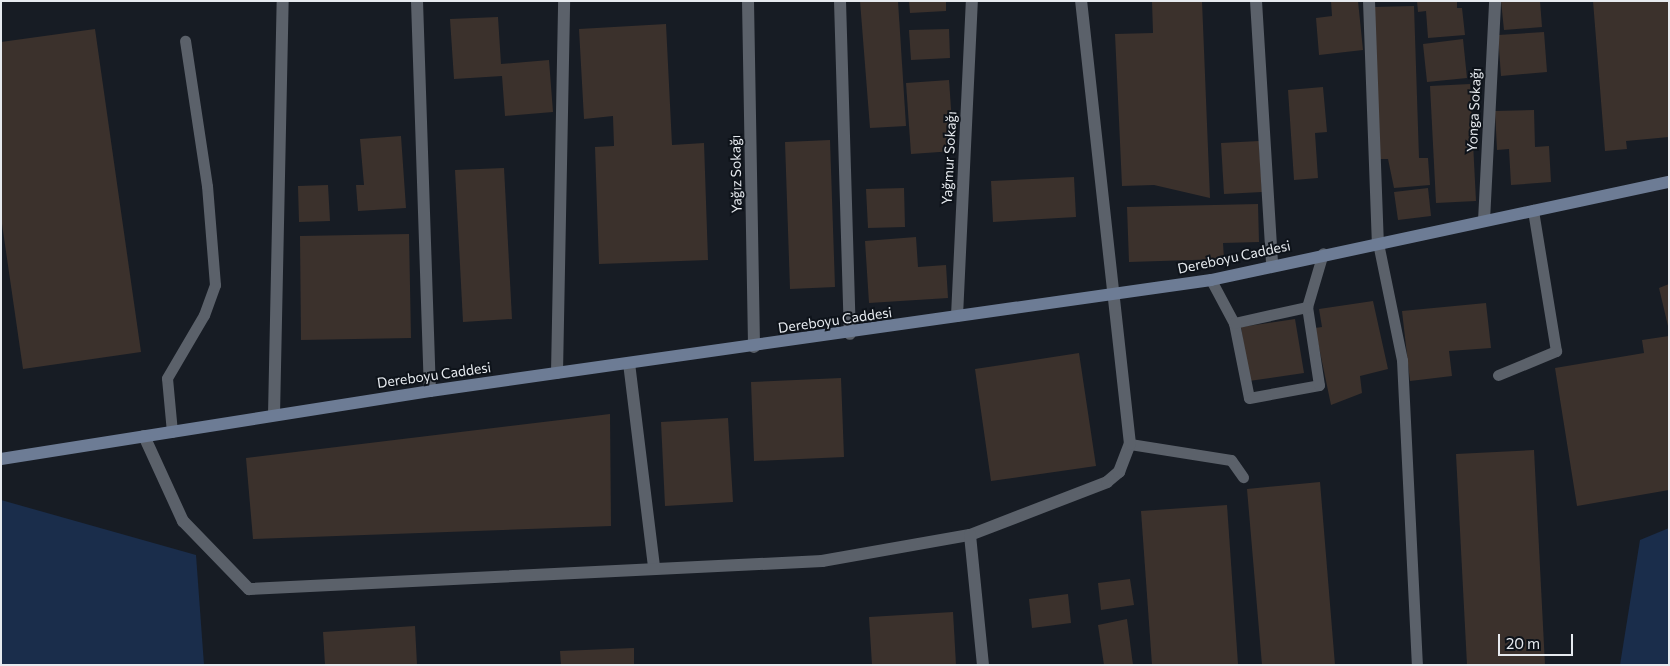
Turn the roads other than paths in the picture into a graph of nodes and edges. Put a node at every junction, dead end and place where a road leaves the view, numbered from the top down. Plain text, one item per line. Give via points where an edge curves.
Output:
1 (283, 1) edge
2 (417, 1) edge
3 (564, 1) edge
4 (748, 1) edge
5 (840, 1) edge
6 (972, 1) edge
7 (1081, 1) edge
8 (1256, 1) edge
9 (1368, 1) edge
10 (1495, 1) edge
11 (185, 41) dead end
12 (1669, 182) edge
13 (1533, 210) junction
14 (1484, 221) junction
15 (1378, 243) junction
16 (1323, 253) junction
17 (1272, 264) junction
18 (1210, 280) junction
19 (1113, 292) junction
20 (1307, 307) junction
21 (957, 316) junction
22 (1234, 323) junction
23 (850, 334) junction
24 (754, 347) junction
25 (629, 363) junction
26 (557, 373) junction
27 (1498, 374) dead end
28 (430, 391) junction
29 (274, 415) junction
30 (172, 432) junction
31 (144, 436) junction
32 (1130, 444) junction
33 (1, 459) edge
34 (1244, 477) dead end
35 (970, 535) junction
36 (654, 568) junction
37 (983, 665) edge
38 (1417, 665) edge

1 - 29 street
2 - 28 street
3 - 26 street
4 - 24 street, Yağız Sokağı
5 - 23 street
6 - 21 street, Yağmur Sokağı
7 - 19 street
8 - 17 street
9 - 15 street
10 - 14 street, Yonga Sokağı
11 - 30 lane via 207,186 215,285 204,315 167,378
12 - 13 main road, Dereboyu Caddesi
13 - 14 main road, Dereboyu Caddesi
13 - 27 lane via 1556,351
14 - 15 main road, Dereboyu Caddesi
15 - 16 main road, Dereboyu Caddesi
15 - 38 lane via 1402,360
16 - 17 main road, Dereboyu Caddesi
16 - 20 lane
17 - 18 main road, Dereboyu Caddesi
18 - 19 main road, Dereboyu Caddesi
18 - 22 lane
19 - 21 main road, Dereboyu Caddesi
19 - 32 street
20 - 22 lane
20 - 22 lane via 1319,385 1249,398
21 - 23 main road, Dereboyu Caddesi
23 - 24 main road, Dereboyu Caddesi
24 - 25 main road, Dereboyu Caddesi
25 - 26 main road, Dereboyu Caddesi
25 - 36 street
26 - 28 main road, Dereboyu Caddesi
28 - 29 main road, Dereboyu Caddesi
29 - 30 main road, Dereboyu Caddesi
30 - 31 main road, Dereboyu Caddesi
31 - 33 main road, Dereboyu Caddesi
31 - 36 street via 183,521 249,589
32 - 34 lane via 1231,460
32 - 35 street via 1119,472 1107,482
35 - 36 street via 822,561
35 - 37 street

